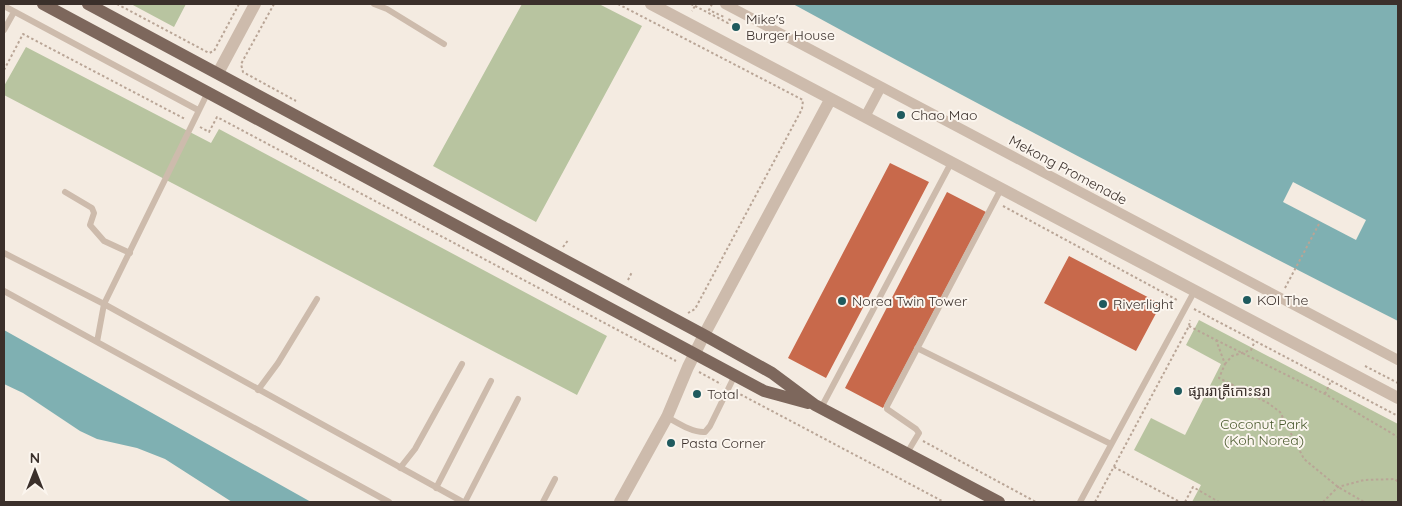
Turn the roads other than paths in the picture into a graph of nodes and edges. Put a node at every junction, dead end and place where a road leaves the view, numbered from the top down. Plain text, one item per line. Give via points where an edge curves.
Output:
1 (43, 4) edge
2 (88, 4) edge
3 (255, 4) edge
4 (374, 4) edge
5 (651, 4) edge
6 (725, 4) edge
7 (4, 6) edge
8 (389, 6) edge
9 (14, 12) junction
10 (4, 30) edge
11 (444, 44) dead end
12 (218, 74) junction
13 (881, 87) junction
14 (208, 92) junction
15 (830, 100) junction
16 (198, 110) junction
17 (865, 117) junction
18 (951, 163) junction
19 (1002, 189) junction
20 (65, 192) dead end
21 (4, 253) edge
22 (130, 253) junction
23 (4, 291) edge
24 (1194, 292) junction
25 (317, 299) dead end
26 (104, 304) junction
27 (704, 335) junction
28 (97, 342) junction
29 (918, 348) junction
30 (696, 353) junction
31 (1398, 360) edge
32 (462, 364) dead end
33 (734, 375) junction
34 (491, 381) dead end
35 (258, 390) junction
36 (1398, 398) edge
37 (518, 399) dead end
38 (818, 406) junction
39 (667, 417) junction
40 (1111, 444) junction
41 (907, 453) junction
42 (400, 468) junction
43 (555, 479) dead end
44 (436, 488) junction
45 (389, 502) edge
46 (464, 502) edge
47 (543, 502) edge
48 (620, 502) edge
49 (999, 502) edge
50 (1080, 502) edge

1 - 14 main road
2 - 12 main road
3 - 12 street
4 - 8 lane
5 - 15 street
6 - 13 street, Mekong Promenade
7 - 9 lane
8 - 11 lane
9 - 10 lane
9 - 16 lane
12 - 27 main road
13 - 17 street
13 - 31 street, Mekong Promenade
14 - 16 lane
14 - 30 main road
15 - 17 street
15 - 27 street
16 - 22 lane
17 - 18 street
18 - 19 street
18 - 38 lane
19 - 24 street
19 - 29 lane
20 - 22 lane via 92,208 94,213 90,225 104,241
21 - 26 lane
22 - 26 lane
23 - 28 lane
24 - 36 street
24 - 40 lane via 1190,307
25 - 35 lane
26 - 28 lane
26 - 35 lane
27 - 30 street
27 - 38 main road via 772,373
28 - 45 lane
29 - 40 lane
29 - 41 lane via 887,406 919,432
30 - 33 main road
30 - 39 street
32 - 42 lane via 415,449
33 - 38 main road via 764,391
33 - 39 lane via 705,432
34 - 44 lane
35 - 42 lane
37 - 46 lane
38 - 41 main road
39 - 48 street
40 - 50 lane
41 - 49 main road
42 - 44 lane
43 - 47 lane
44 - 46 lane

